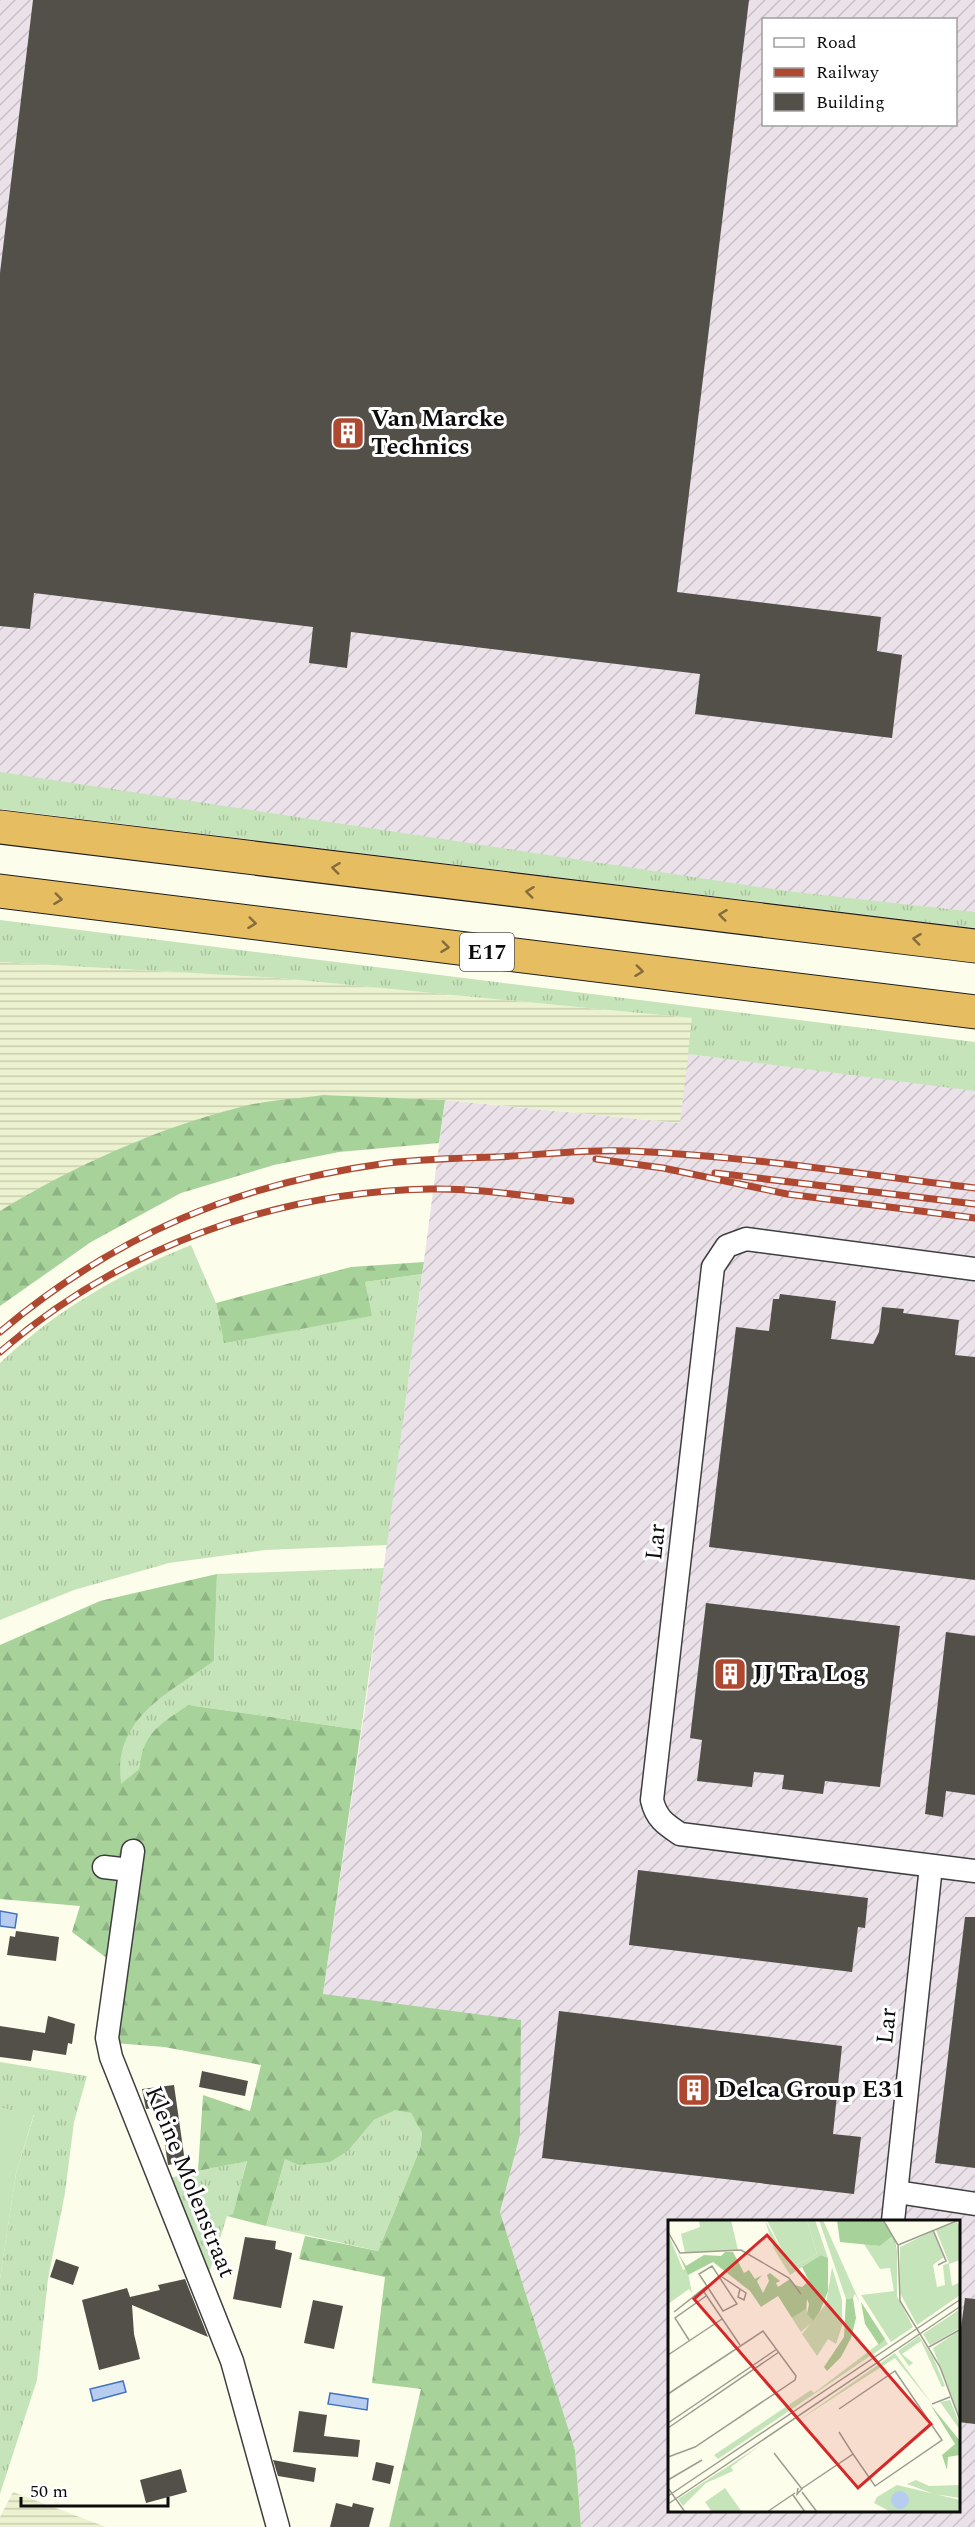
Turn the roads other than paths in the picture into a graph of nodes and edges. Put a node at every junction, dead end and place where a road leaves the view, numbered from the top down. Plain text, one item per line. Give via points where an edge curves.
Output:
1 (0, 827) edge
2 (0, 891) edge
3 (975, 946) edge
4 (975, 1012) edge
5 (975, 1269) edge
6 (931, 1866) junction
7 (104, 1867) dead end
8 (975, 1871) edge
9 (897, 2192) junction
10 (975, 2204) edge
11 (893, 2220) edge
12 (278, 2527) edge

3 -> 1 highway
2 -> 4 highway, E17
5 - 6 street, Lar via 746,1239 727,1246 713,1267 652,1800 655,1813 664,1824 680,1834
6 - 8 street, Lar
6 - 9 street, Lar
7 - 12 street, Kleine Molenstraat via 132,1860 107,2038 111,2057 232,2361
9 - 10 street
9 - 11 street, Lar

